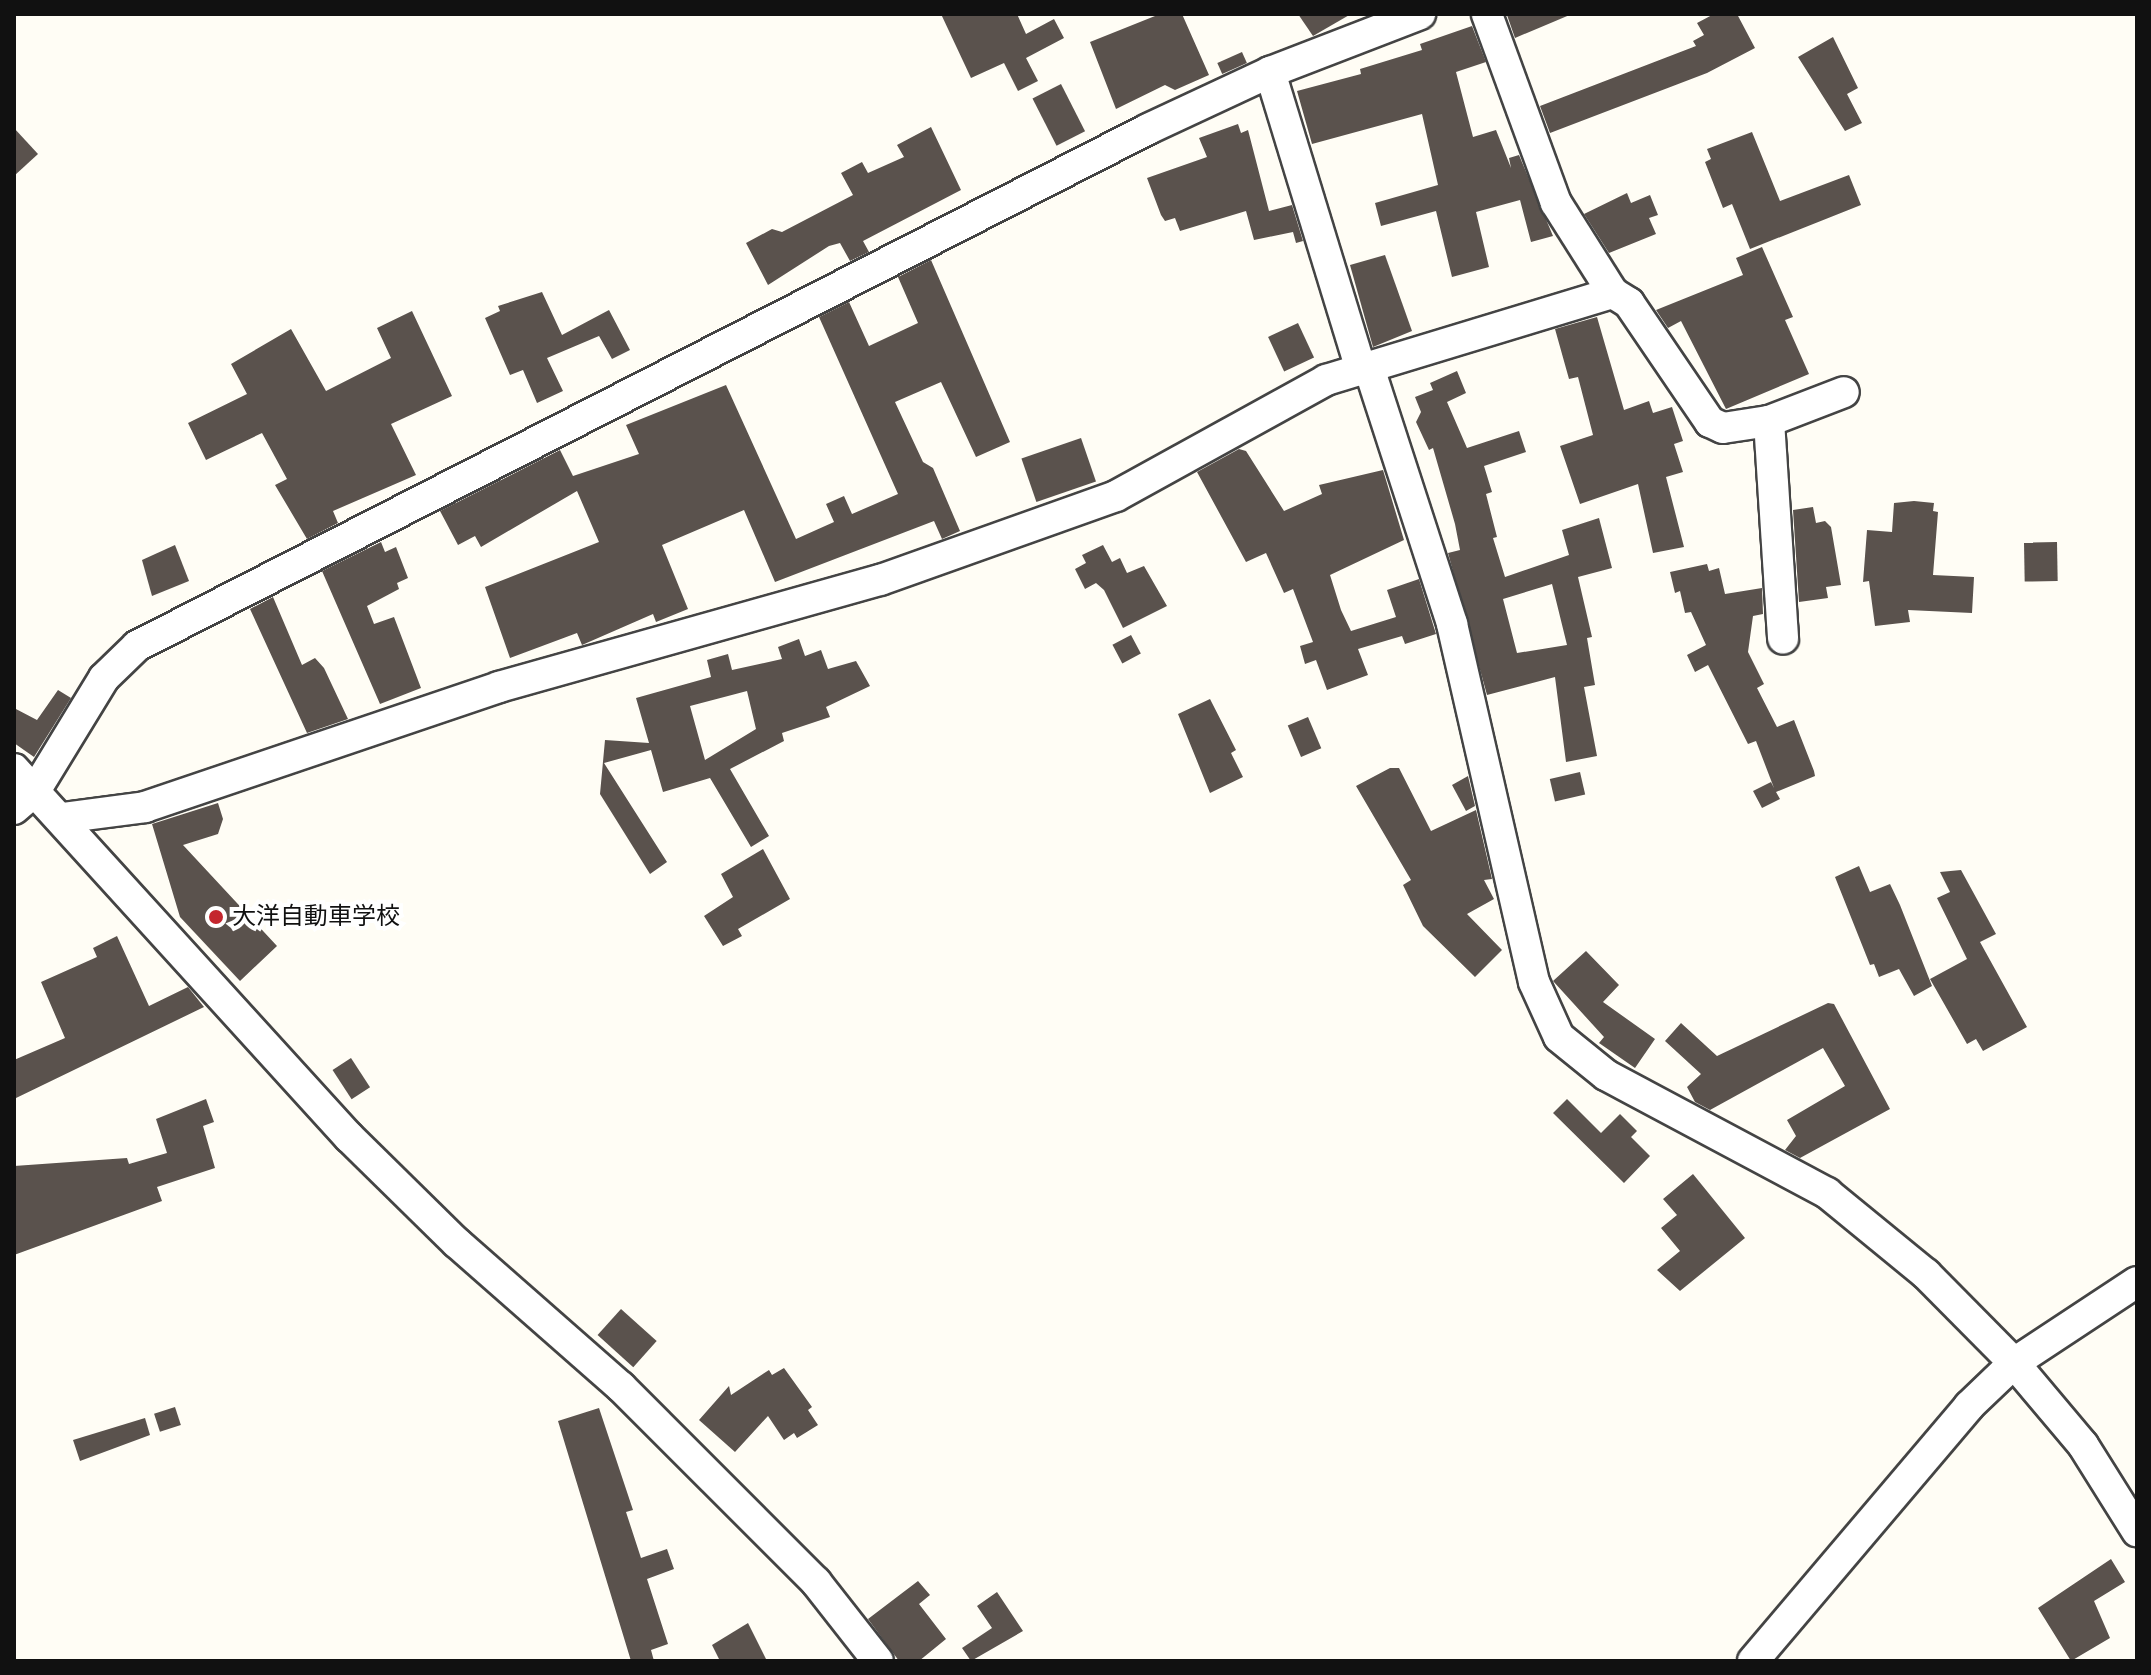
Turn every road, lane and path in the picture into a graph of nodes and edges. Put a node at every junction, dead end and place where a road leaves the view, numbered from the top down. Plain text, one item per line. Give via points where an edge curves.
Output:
1 (1420, 14) edge
2 (1487, 14) edge
3 (1270, 72) junction
4 (1613, 293) junction
5 (1365, 369) junction
6 (1844, 392) dead end
7 (1769, 421) junction
8 (1783, 639) dead end
9 (14, 769) edge
10 (25, 800) edge
11 (62, 818) junction
12 (2137, 1282) edge
13 (2014, 1363) junction
14 (2137, 1531) edge
15 (878, 1661) edge
16 (1753, 1661) edge

1 - 3 street
2 - 4 street via 1556,203
3 - 5 street
3 - 10 street via 924,241 137,646 104,678
4 - 5 street
4 - 7 street via 1629,303 1710,422 1723,428
5 - 11 street via 1280,402 1116,496 880,580 499,687 145,807
5 - 13 street via 1452,624 1534,982 1559,1037 1606,1075 1827,1193 1926,1274
6 - 7 street
7 - 8 street
9 - 10 street
10 - 11 street
11 - 15 street via 349,1137 457,1243 632,1398 816,1582
12 - 13 street
13 - 14 street via 2083,1445
13 - 16 street via 1969,1406

